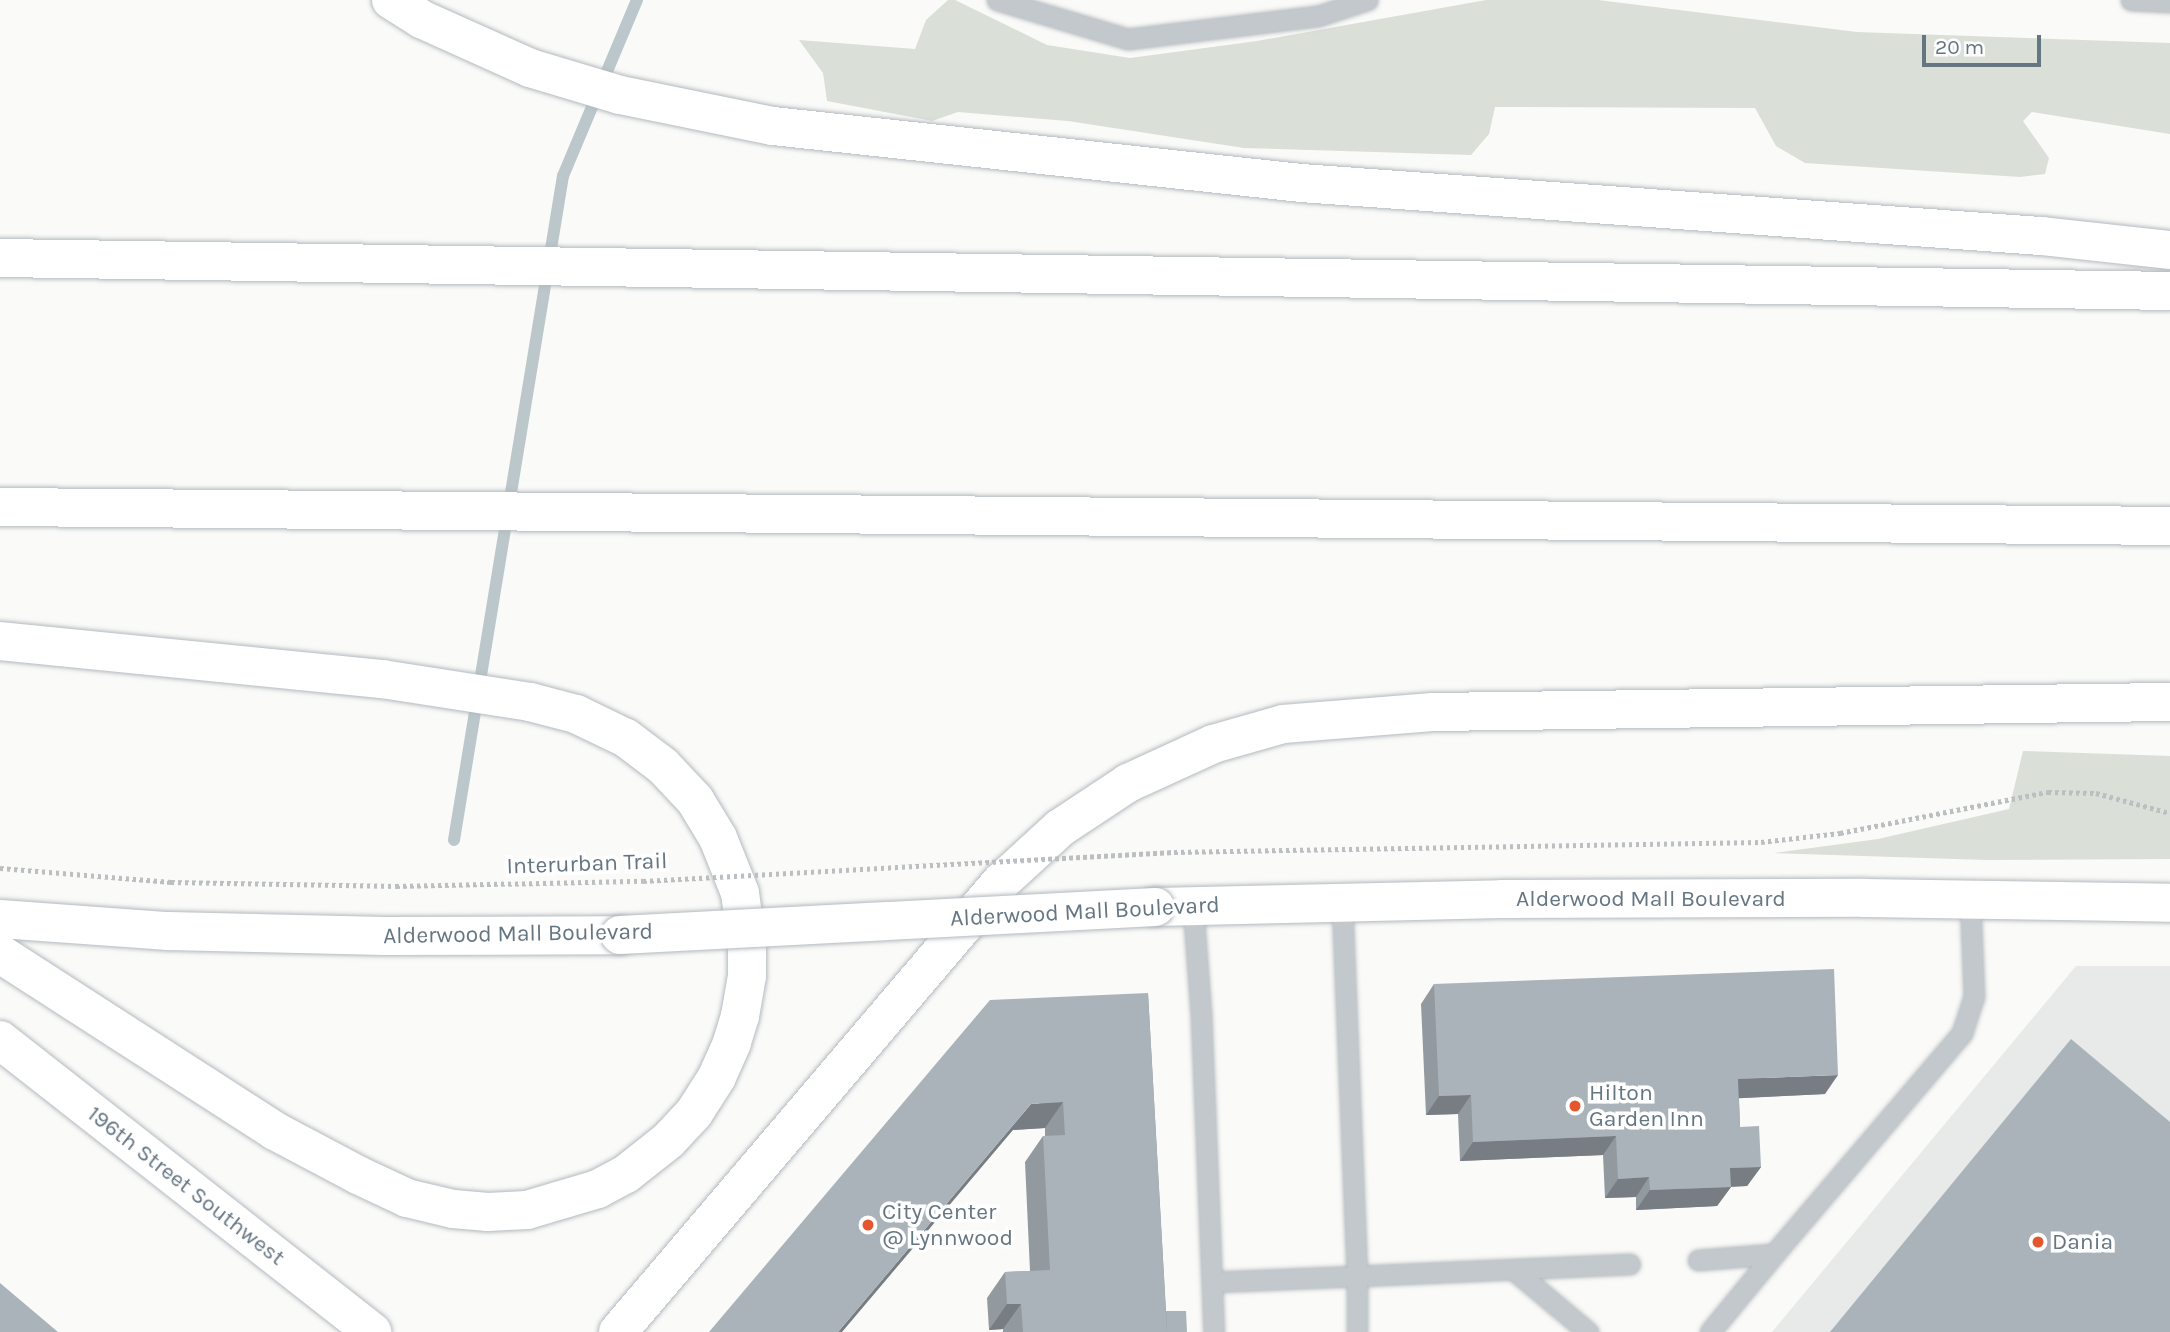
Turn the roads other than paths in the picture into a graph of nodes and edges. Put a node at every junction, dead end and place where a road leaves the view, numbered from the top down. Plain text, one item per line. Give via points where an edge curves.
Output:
1 (391, 0) edge
2 (996, 0) edge
3 (1367, 0) edge
4 (2131, 0) edge
5 (2170, 2) edge
6 (2170, 250) edge
7 (0, 258) edge
8 (2170, 292) edge
9 (0, 507) edge
10 (2170, 526) edge
11 (0, 641) edge
12 (2170, 702) edge
13 (1970, 899) junction
14 (1342, 903) junction
15 (2170, 903) edge
16 (1193, 906) junction
17 (0, 919) edge
18 (0, 954) edge
19 (0, 1040) edge
20 (1774, 1254) junction
21 (1698, 1260) dead end
22 (1630, 1264) dead end
23 (1514, 1270) junction
24 (1357, 1276) junction
25 (1212, 1282) junction
26 (372, 1332) edge
27 (618, 1332) edge
28 (1214, 1332) edge
29 (1357, 1332) edge
30 (1588, 1332) edge
31 (1710, 1332) edge

1 - 6 main road via 421,19 530,68 620,95 773,126 1301,183 2041,236
2 - 3 lane via 1128,39 1318,16
4 - 5 lane
7 - 8 main road
9 - 10 main road
11 - 18 main road via 382,679 530,702 576,714 626,738 663,766 695,800 718,838 740,892 747,944 743,1003 732,1043 694,1113 669,1140 626,1174 598,1189 527,1210 488,1212 407,1198 358,1175 275,1131
12 - 27 main road via 1433,712 1283,724 1213,744 1128,783 1060,828 1000,883
13 - 14 main road, Alderwood Mall Boulevard
13 - 15 main road, Alderwood Mall Boulevard
13 - 20 lane via 1974,997 1962,1033
14 - 16 main road, Alderwood Mall Boulevard
14 - 24 lane
16 - 17 main road, Alderwood Mall Boulevard, bridge via 620,935 169,931
16 - 25 lane
19 - 26 main road, 196th Street Southwest
20 - 21 lane
20 - 31 lane
22 - 23 lane
23 - 24 lane
23 - 30 lane
24 - 25 lane
24 - 29 lane
25 - 28 lane

